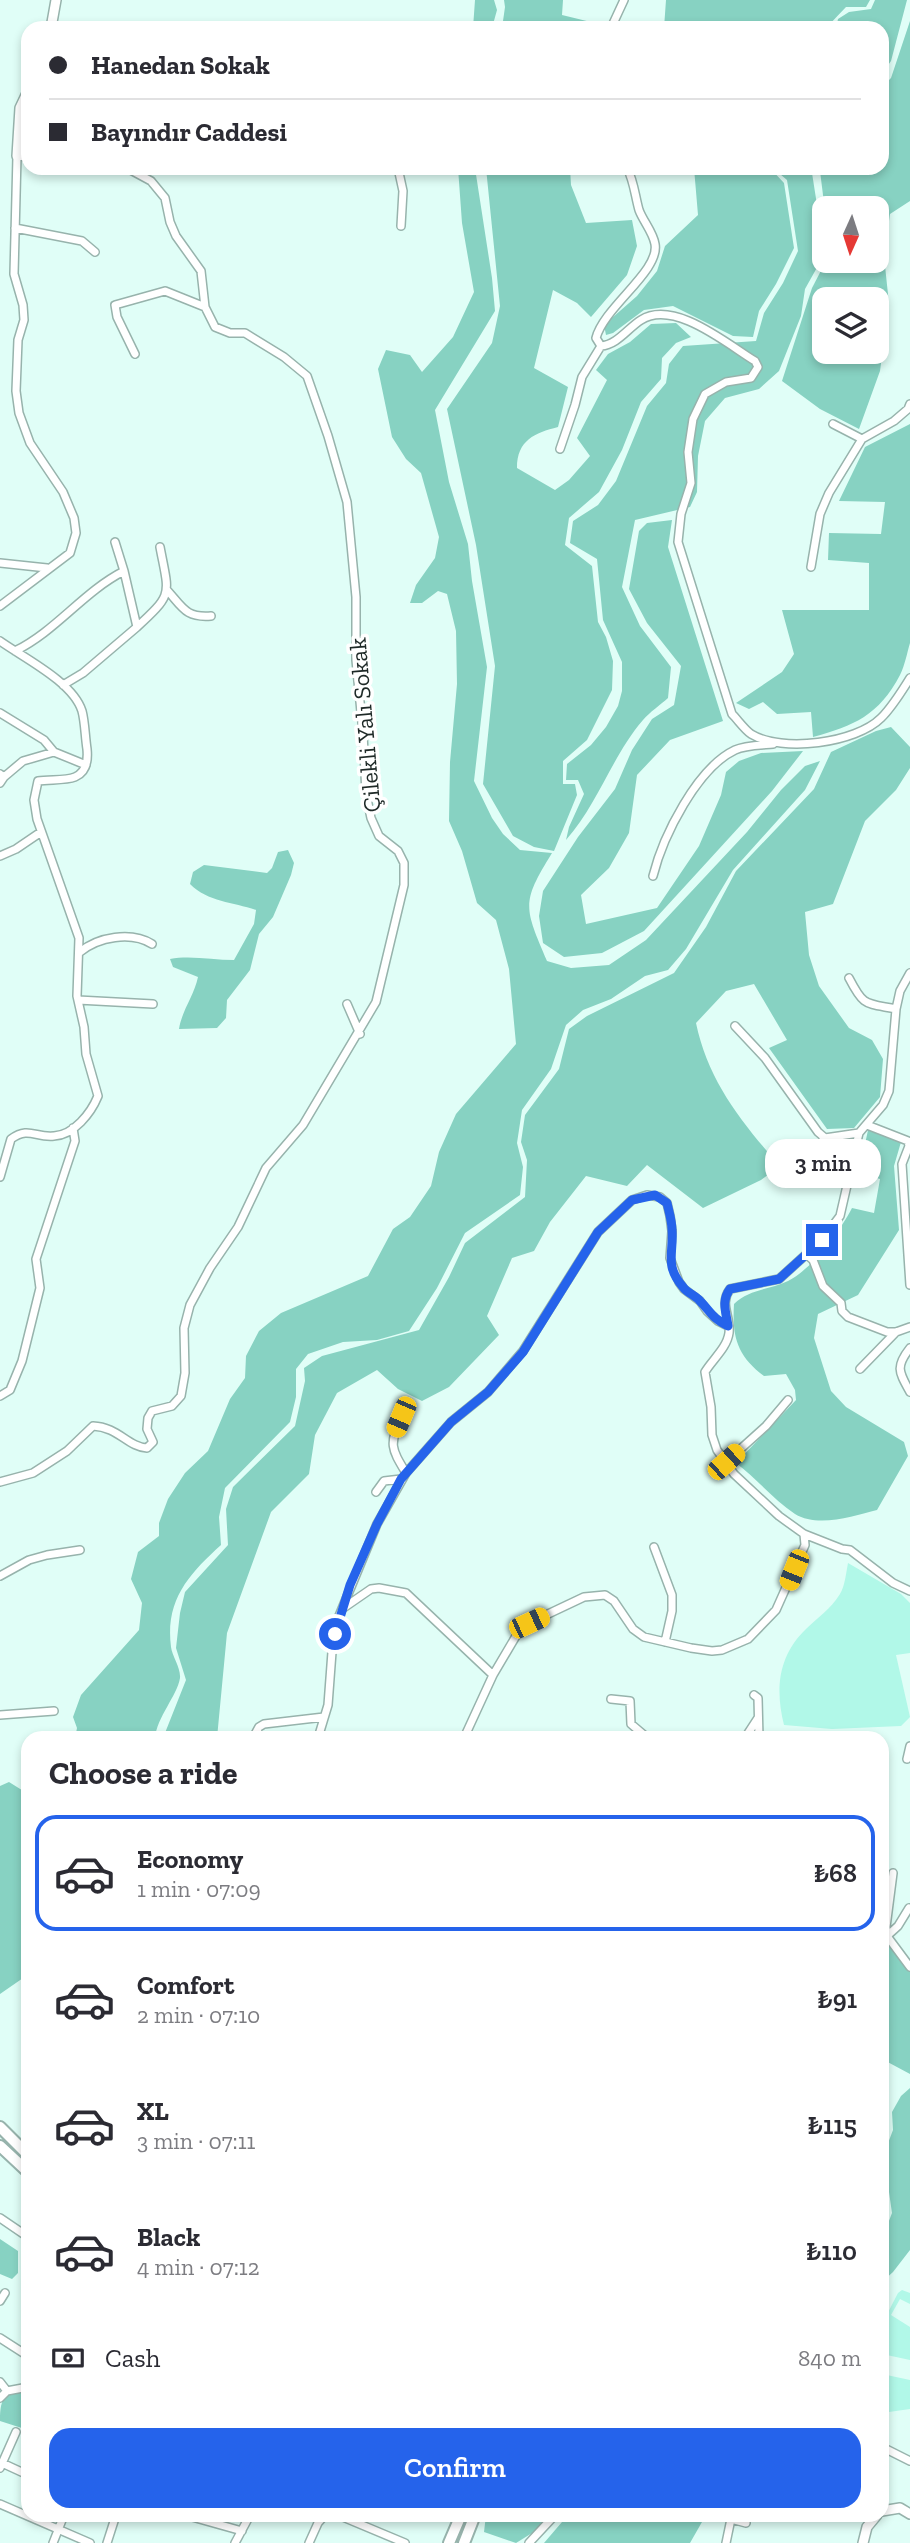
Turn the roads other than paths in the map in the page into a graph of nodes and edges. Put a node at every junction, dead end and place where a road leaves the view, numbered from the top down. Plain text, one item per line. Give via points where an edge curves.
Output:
1 (57, 0) edge
2 (624, 0) edge
3 (52, 21) edge
4 (614, 21) edge
5 (21, 106) edge
6 (17, 156) junction
7 (21, 157) edge
8 (140, 175) edge
9 (400, 175) edge
10 (629, 175) edge
11 (401, 226) dead end
12 (15, 228) junction
13 (95, 252) dead end
14 (205, 307) junction
15 (601, 346) junction
16 (135, 354) dead end
17 (910, 404) edge
18 (833, 424) dead end
19 (862, 439) junction
20 (560, 449) dead end
21 (115, 542) dead end
22 (160, 547) dead end
23 (0, 564) edge
24 (811, 567) dead end
25 (48, 568) junction
26 (124, 571) junction
27 (167, 590) junction
28 (0, 606) edge
29 (211, 616) dead end
30 (137, 627) junction
31 (0, 641) edge
32 (15, 651) junction
33 (910, 678) edge
34 (63, 685) junction
35 (0, 713) edge
36 (777, 743) junction
37 (54, 752) junction
38 (86, 765) junction
39 (1, 778) edge
40 (41, 832) junction
41 (0, 856) edge
42 (653, 876) dead end
43 (152, 944) dead end
44 (80, 952) junction
45 (910, 973) edge
46 (849, 978) dead end
47 (78, 1000) junction
48 (153, 1004) dead end
49 (347, 1004) dead end
50 (897, 1009) junction
51 (735, 1026) dead end
52 (360, 1034) junction
53 (867, 1125) junction
54 (73, 1128) junction
55 (859, 1133) junction
56 (825, 1138) junction
57 (3, 1151) edge
58 (803, 1161) dead end
59 (0, 1177) edge
60 (806, 1254) junction
61 (910, 1285) edge
62 (728, 1326) junction
63 (910, 1327) edge
64 (896, 1332) junction
65 (910, 1348) edge
66 (860, 1368) dead end
67 (910, 1392) edge
68 (0, 1396) edge
69 (788, 1400) dead end
70 (401, 1417) dead end
71 (726, 1462) junction
72 (404, 1476) junction
73 (0, 1482) edge
74 (376, 1492) dead end
75 (804, 1534) junction
76 (654, 1547) dead end
77 (80, 1550) dead end
78 (0, 1577) edge
79 (910, 1591) edge
80 (341, 1610) junction
81 (665, 1642) junction
82 (493, 1675) junction
83 (754, 1695) dead end
84 (611, 1699) dead end
85 (54, 1711) dead end
86 (0, 1716) edge
87 (324, 1717) junction
88 (759, 1718) junction
89 (257, 1731) edge
90 (320, 1731) edge
91 (467, 1731) edge
92 (639, 1731) edge
93 (750, 1731) edge
94 (759, 1731) edge
95 (910, 1746) edge
96 (907, 1759) dead end
97 (893, 1873) dead end
98 (889, 1904) edge
99 (909, 1908) edge
100 (889, 1932) edge
101 (889, 1940) edge
102 (910, 1967) edge
103 (0, 2127) edge
104 (0, 2146) edge
105 (21, 2148) edge
106 (21, 2166) edge
107 (0, 2218) edge
108 (21, 2232) edge
109 (5, 2293) dead end
110 (0, 2301) edge
111 (0, 2339) edge
112 (21, 2352) edge
113 (0, 2382) edge
114 (21, 2388) edge
115 (7, 2391) junction
116 (0, 2398) edge
117 (16, 2432) dead end
118 (889, 2450) edge
119 (910, 2460) edge
120 (1, 2466) edge
121 (21, 2473) edge
122 (0, 2504) edge
123 (889, 2510) edge
124 (21, 2513) edge
125 (910, 2514) edge
126 (40, 2522) edge
127 (61, 2522) edge
128 (114, 2522) edge
129 (210, 2522) edge
130 (246, 2522) edge
131 (319, 2522) edge
132 (355, 2522) edge
133 (458, 2522) edge
134 (472, 2522) edge
135 (548, 2522) edge
136 (730, 2522) edge
137 (871, 2522) edge
138 (58, 2530) junction
139 (242, 2531) junction
140 (109, 2542) edge
141 (52, 2543) edge
142 (90, 2543) edge
143 (235, 2543) edge
144 (309, 2543) edge
145 (405, 2543) edge
146 (449, 2543) edge
147 (464, 2543) edge
148 (529, 2543) edge
149 (726, 2543) edge
150 (863, 2543) edge

1 - 3 street
2 - 4 street
5 - 6 street
6 - 7 street
6 - 12 street
8 - 14 street via 165,198 176,236 201,271
9 - 11 street via 404,191
10 - 15 street via 655,242 655,254 639,281 599,325 596,338
12 - 13 street via 82,241
12 - 25 street via 14,274 23,305 16,391 19,413 30,443 63,492 76,533 70,553
14 - 16 street via 165,291 115,305
14 - 52 street, Çilekli Yalı Sokak via 215,327 245,333 307,376 347,502 366,794 379,836 398,851 404,863 404,885 376,1002
15 - 20 street via 582,377
15 - 36 street via 610,345 644,317 674,314 703,327 758,367 751,378 726,382 705,394 693,418 688,452 691,483 678,542 732,714 751,734
17 - 19 street via 894,421
18 - 19 street
19 - 24 street via 820,514
21 - 26 street
22 - 27 street
23 - 25 street
25 - 28 street
26 - 30 street
26 - 32 street
27 - 29 street via 189,615
27 - 30 street via 160,607
30 - 34 street
31 - 32 street
32 - 34 street
33 - 36 street via 880,719 853,734 809,745
34 - 38 street via 82,710
35 - 37 street via 44,740
36 - 42 street via 736,749 710,769 682,806
37 - 38 street
37 - 39 street via 23,761
38 - 40 street via 74,778 38,781 34,800
40 - 41 street
40 - 44 street via 76,924
43 - 44 street via 133,936 90,944
44 - 47 street
45 - 50 street
46 - 50 street via 860,999
47 - 48 street
47 - 54 street via 98,1096
49 - 52 street
50 - 53 street via 889,1091
51 - 56 street
52 - 73 street, Çilekli Yalı Sokak via 303,1125 266,1168 238,1227 190,1305 184,1328 181,1396 172,1406 152,1411 147,1429 153,1442 147,1448 138,1447 119,1433 93,1426 67,1451 33,1473
53 - 55 street
53 - 61 street via 908,1141 902,1164
54 - 57 street via 55,1136 25,1132 11,1139
54 - 68 street via 75,1141 36,1259 40,1287 22,1361 10,1390
55 - 56 street
55 - 60 street via 840,1216
56 - 58 street
57 - 59 street
60 - 62 street via 779,1279 730,1289 724,1305
60 - 64 street via 823,1286 848,1317
62 - 71 street via 724,1347 705,1372 712,1435
62 - 72 street via 679,1282 670,1258 667,1203 655,1195 638,1197 598,1232 523,1352
63 - 64 street
64 - 66 street
65 - 67 street via 899,1367
69 - 71 street
70 - 72 street via 391,1442
71 - 75 street via 779,1516
72 - 74 street via 384,1482
72 - 80 street via 377,1524
75 - 79 street via 850,1550
75 - 81 street via 805,1545 780,1604 748,1639 712,1651
76 - 81 street via 672,1595
77 - 78 street via 29,1560
80 - 82 street via 371,1589 406,1593
80 - 87 street
81 - 82 street via 639,1633 605,1595 584,1597 519,1631
82 - 91 street
83 - 88 street
84 - 92 street via 630,1701 631,1724
85 - 86 street
87 - 89 street via 264,1724
87 - 90 street
88 - 93 street
88 - 94 street
95 - 96 street
97 - 98 street
99 - 100 street
101 - 102 street
103 - 105 main road
104 - 106 main road
107 - 108 street
109 - 110 street
111 - 112 street
113 - 115 street
114 - 115 street
115 - 116 street
117 - 120 street
118 - 119 street
120 - 121 street
122 - 124 street
123 - 125 street via 900,2508
126 - 138 street
127 - 138 street
128 - 140 street
129 - 139 street
130 - 139 street
131 - 144 street
132 - 145 street
133 - 146 main road
134 - 147 main road
135 - 148 street
136 - 149 street
137 - 150 street
138 - 141 street
138 - 142 street
139 - 143 street

